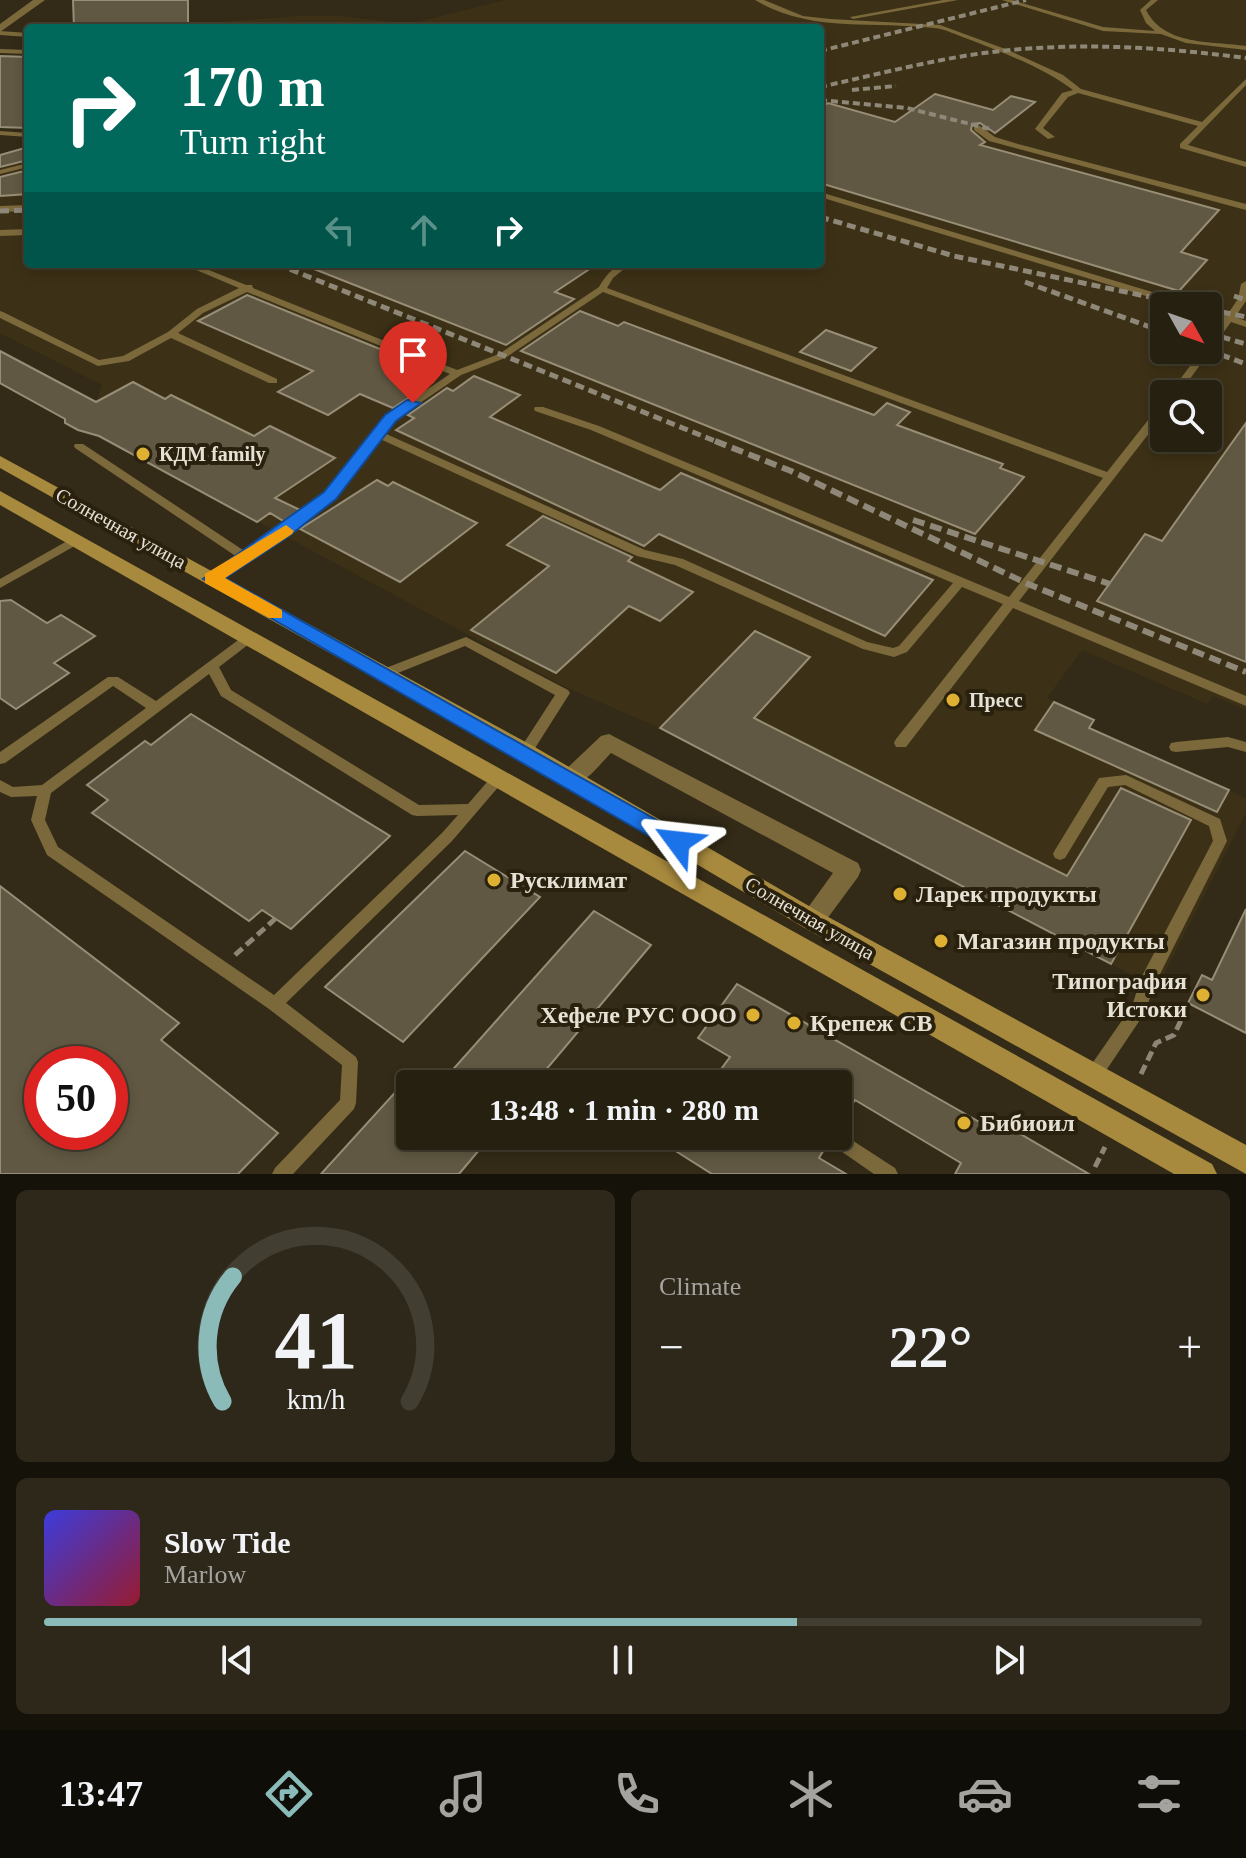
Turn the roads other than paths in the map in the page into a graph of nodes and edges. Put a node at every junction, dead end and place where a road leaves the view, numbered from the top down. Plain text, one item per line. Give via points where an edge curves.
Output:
1 (40, 0) edge
2 (758, 0) edge
3 (955, 0) edge
4 (1005, 0) edge
5 (1155, 0) edge
6 (824, 22) junction
7 (815, 24) edge
8 (0, 31) edge
9 (1159, 33) junction
10 (24, 34) edge
11 (1246, 48) edge
12 (0, 51) edge
13 (24, 52) edge
14 (1246, 81) edge
15 (1078, 91) junction
16 (1201, 124) junction
17 (977, 128) dead end
18 (0, 133) edge
19 (24, 135) edge
20 (1051, 137) dead end
21 (1246, 165) edge
22 (24, 166) edge
23 (0, 172) edge
24 (824, 195) edge
25 (1246, 207) edge
26 (24, 208) edge
27 (0, 209) edge
28 (24, 232) edge
29 (0, 233) edge
30 (197, 268) edge
31 (621, 268) edge
32 (1246, 284) edge
33 (249, 287) junction
34 (602, 289) junction
35 (1150, 294) edge
36 (0, 314) edge
37 (1222, 316) edge
38 (1227, 318) junction
39 (1246, 324) edge
40 (1222, 326) edge
41 (171, 334) junction
42 (457, 373) junction
43 (273, 381) dead end
44 (539, 409) dead end
45 (1150, 425) edge
46 (379, 435) junction
47 (79, 446) dead end
48 (0, 461) edge
49 (1111, 477) junction
50 (0, 497) edge
51 (76, 540) junction
52 (245, 557) junction
53 (212, 579) junction
54 (959, 583) junction
55 (0, 584) edge
56 (1010, 604) junction
57 (249, 638) junction
58 (212, 667) junction
59 (383, 674) junction
60 (1246, 701) edge
61 (157, 708) junction
62 (901, 743) dead end
63 (1176, 747) dead end
64 (1246, 747) edge
65 (525, 752) junction
66 (0, 759) edge
67 (499, 778) junction
68 (570, 779) junction
69 (0, 785) edge
70 (45, 790) junction
71 (473, 809) junction
72 (1060, 854) dead end
73 (812, 920) junction
74 (275, 1004) junction
75 (1093, 1076) junction
76 (1211, 1141) junction
77 (852, 1149) edge
78 (1246, 1160) edge
79 (1199, 1173) edge
80 (281, 1174) edge
81 (889, 1174) edge

1 - 8 street
2 - 6 lane
3 - 6 lane
4 - 9 lane via 1103,29
5 - 9 lane via 1143,10
6 - 7 lane
6 - 15 lane via 938,26 1006,51
8 - 10 lane
9 - 11 lane
12 - 13 lane
14 - 16 lane
15 - 16 lane
15 - 20 lane via 1065,95 1039,129
16 - 21 lane via 1183,146
17 - 25 lane via 1015,146
18 - 19 lane
22 - 23 lane
24 - 35 lane
26 - 27 lane
28 - 29 lane
30 - 33 lane
31 - 34 lane
32 - 38 lane via 1243,299
33 - 41 lane via 200,311
33 - 42 lane
34 - 42 lane via 502,356
34 - 49 lane
36 - 41 lane via 98,363 126,359
37 - 38 lane
38 - 39 lane
38 - 40 lane
41 - 43 lane
42 - 46 lane via 391,418
44 - 54 lane
45 - 49 lane
46 - 52 lane via 330,496
46 - 54 lane via 641,553 679,562 863,645 894,653
47 - 52 lane
48 - 53 main road, Солнечная улица
49 - 56 lane
50 - 51 main road, Солнечная улица
51 - 55 lane
51 - 57 main road, Солнечная улица
52 - 53 lane
53 - 59 main road, Солнечная улица
54 - 56 lane
56 - 60 lane
56 - 62 lane
57 - 58 lane
57 - 67 main road, Солнечная улица
58 - 61 lane
58 - 71 lane via 226,693 417,811
59 - 65 main road, Солнечная улица
59 - 65 lane via 466,641 563,693
61 - 66 lane via 113,680
61 - 70 lane
63 - 64 lane via 1228,742
65 - 68 main road, Солнечная улица
67 - 71 lane
67 - 79 main road, Солнечная улица
68 - 73 main road, Солнечная улица
68 - 73 street via 609,742 849,870
69 - 70 lane via 11,792
70 - 74 lane via 38,820 52,851
71 - 74 lane
72 - 75 lane via 1104,782 1126,780 1215,823 1220,841 1147,983 1130,1028 1111,1044
73 - 75 main road, Солнечная улица
74 - 80 lane via 350,1062 348,1103
75 - 76 main road, Солнечная улица
76 - 78 main road, Солнечная улица
76 - 79 main road
77 - 81 lane

